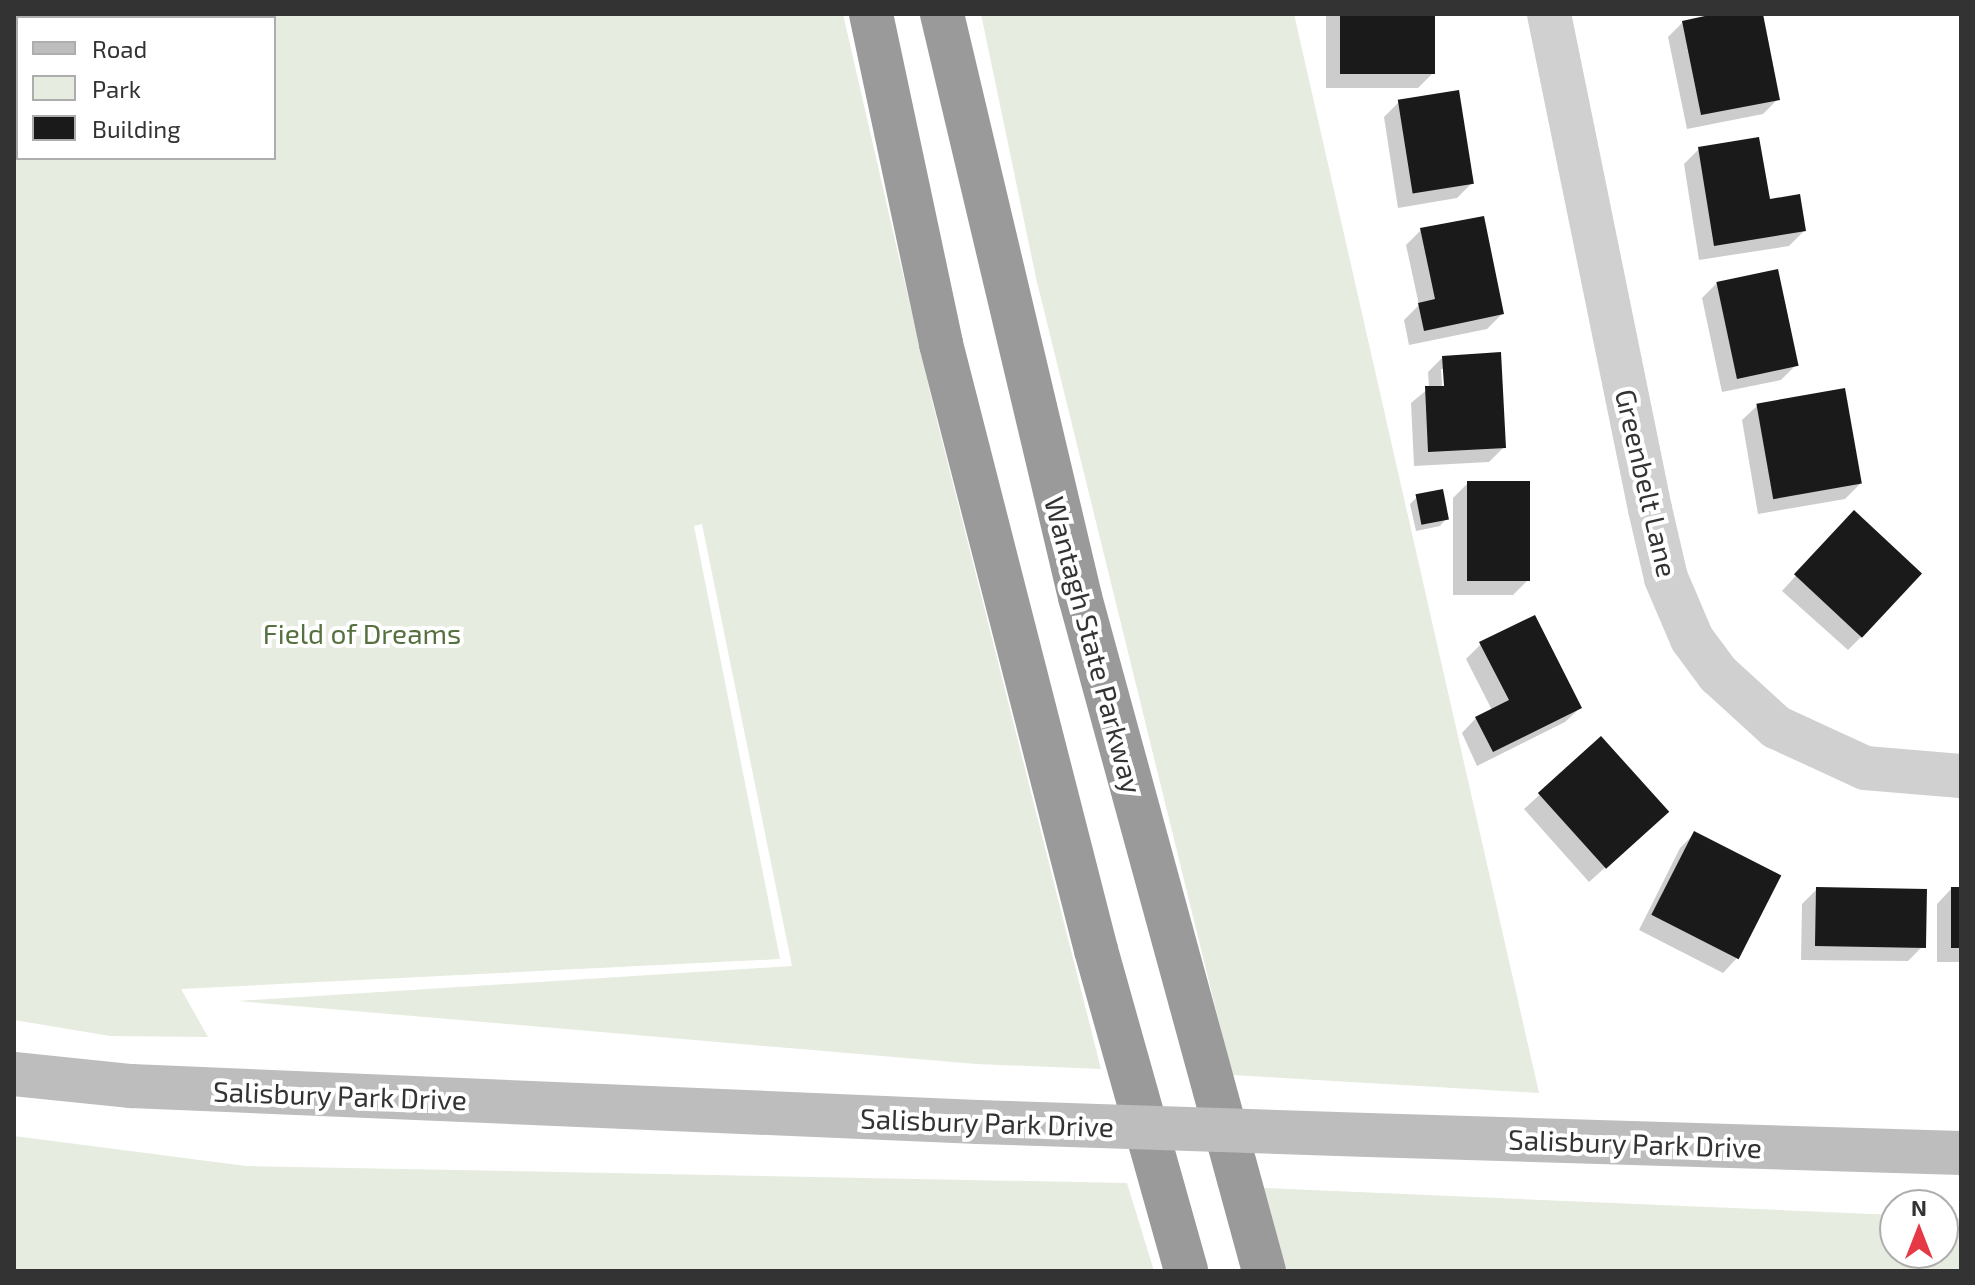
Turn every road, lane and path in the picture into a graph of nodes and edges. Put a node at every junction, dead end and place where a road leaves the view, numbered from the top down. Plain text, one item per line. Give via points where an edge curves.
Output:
1 (871, 14) edge
2 (942, 14) edge
3 (1549, 14) edge
4 (1961, 776) edge
5 (14, 1074) edge
6 (1961, 1153) edge
7 (1186, 1271) edge
8 (1264, 1271) edge

1 - 7 highway via 949,375 1096,950
2 - 8 highway, Wantagh State Parkway via 1080,597
3 - 4 street, Greenbelt Lane via 1653,523 1666,578 1692,639 1718,674 1776,727 1865,768
5 - 6 main road, Salisbury Park Drive, bridge via 131,1086 978,1122

